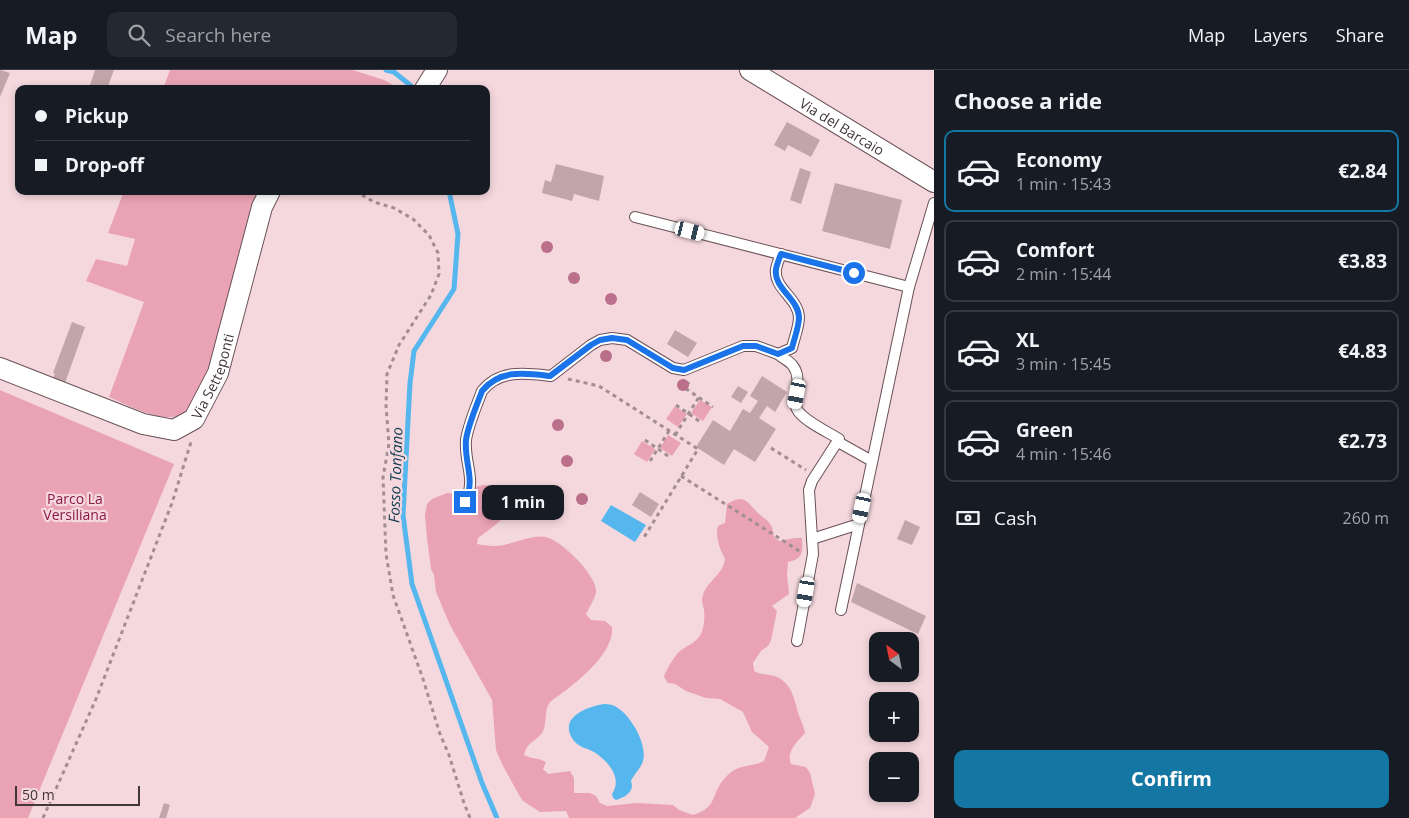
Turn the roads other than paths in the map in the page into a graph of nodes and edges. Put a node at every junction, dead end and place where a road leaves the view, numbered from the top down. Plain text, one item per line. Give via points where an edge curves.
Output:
1 (750, 70) edge
2 (934, 182) edge
3 (268, 195) edge
4 (934, 203) edge
5 (635, 217) dead end
6 (781, 254) junction
7 (909, 287) junction
8 (792, 348) junction
9 (778, 354) junction
10 (794, 366) junction
11 (0, 368) edge
12 (838, 442) junction
13 (872, 461) junction
14 (465, 502) dead end
15 (859, 524) junction
16 (812, 539) junction
17 (841, 610) dead end
18 (797, 641) dead end

1 - 2 street, Via del Barcaio
3 - 11 street, Via Setteponti via 262,206 218,373 194,419 174,430 143,424
4 - 7 lane
5 - 6 lane
6 - 7 lane
6 - 8 lane via 776,276 796,306 799,318
7 - 13 lane
8 - 9 lane
8 - 10 lane
9 - 10 lane
9 - 14 lane via 756,346 743,346 684,370 673,368 627,340 612,338 591,345 550,376 526,373 500,377 482,391 466,439 471,485
10 - 12 lane via 798,382 797,410 839,439
12 - 13 lane
12 - 16 lane via 809,490
13 - 15 lane
15 - 16 lane
15 - 17 lane
16 - 18 lane via 812,559

